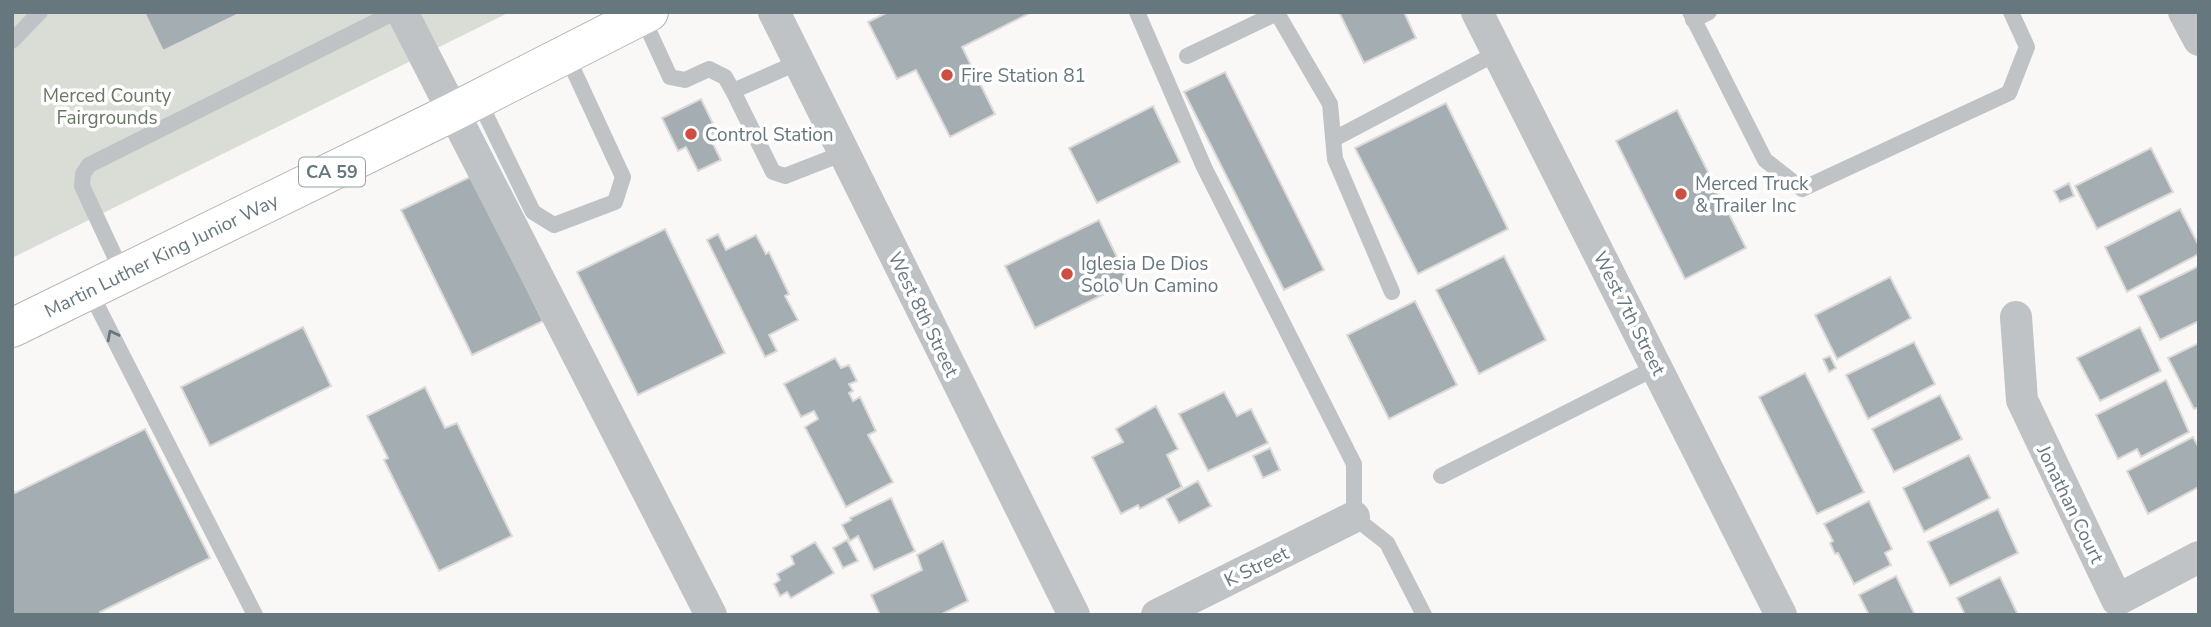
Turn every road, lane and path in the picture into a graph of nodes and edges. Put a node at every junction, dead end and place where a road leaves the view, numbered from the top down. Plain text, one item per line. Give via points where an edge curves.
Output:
1 (40, 12) edge
2 (395, 12) edge
3 (402, 12) edge
4 (774, 12) edge
5 (1137, 12) edge
6 (1477, 12) edge
7 (1709, 12) edge
8 (2011, 12) edge
9 (2184, 12) edge
10 (646, 14) edge
11 (1691, 16) edge
12 (2199, 40) edge
13 (12, 41) edge
14 (1497, 53) junction
15 (566, 54) junction
16 (1187, 56) dead end
17 (799, 62) junction
18 (733, 91) junction
19 (465, 106) junction
20 (1334, 139) junction
21 (844, 153) junction
22 (123, 274) junction
23 (89, 290) junction
24 (1392, 292) dead end
25 (2016, 317) dead end
26 (12, 328) edge
27 (1657, 367) junction
28 (1441, 477) dead end
29 (1354, 517) junction
30 (2199, 558) edge
31 (255, 615) edge
32 (711, 615) edge
33 (1074, 615) edge
34 (1157, 615) edge
35 (1423, 615) edge
36 (1781, 615) edge

1 - 13 lane
2 - 22 lane via 89,165 82,186
3 - 19 street
4 - 17 street, West 8th Street
5 - 29 lane via 1204,167 1354,464
6 - 14 street, West 7th Street
7 - 11 lane
8 - 11 lane via 2026,47 2009,93 1802,189 1765,160
9 - 12 street
10 - 15 highway, Martin Luther King Junior Way / CA 59
10 - 18 lane via 670,77 685,80 709,69 725,77
14 - 20 lane
14 - 27 street, West 7th Street
15 - 19 highway, Martin Luther King Junior Way / CA 59
15 - 19 lane via 623,177 615,202 554,225 533,212
16 - 20 lane via 1277,13 1330,104
17 - 18 lane
17 - 21 street, West 8th Street
18 - 21 lane via 773,172 785,176
19 - 22 highway, Martin Luther King Junior Way / CA 59
19 - 32 street
20 - 24 lane via 1335,159
21 - 33 street, West 8th Street
22 - 23 highway, Martin Luther King Junior Way / CA 59
23 - 26 highway, Martin Luther King Junior Way / CA 59
31 -> 23 lane
25 - 30 street, Jonathan Court via 2022,400 2118,600
27 - 28 lane
27 - 36 street, West 7th Street
29 - 34 street, K Street
29 - 35 lane via 1387,543

